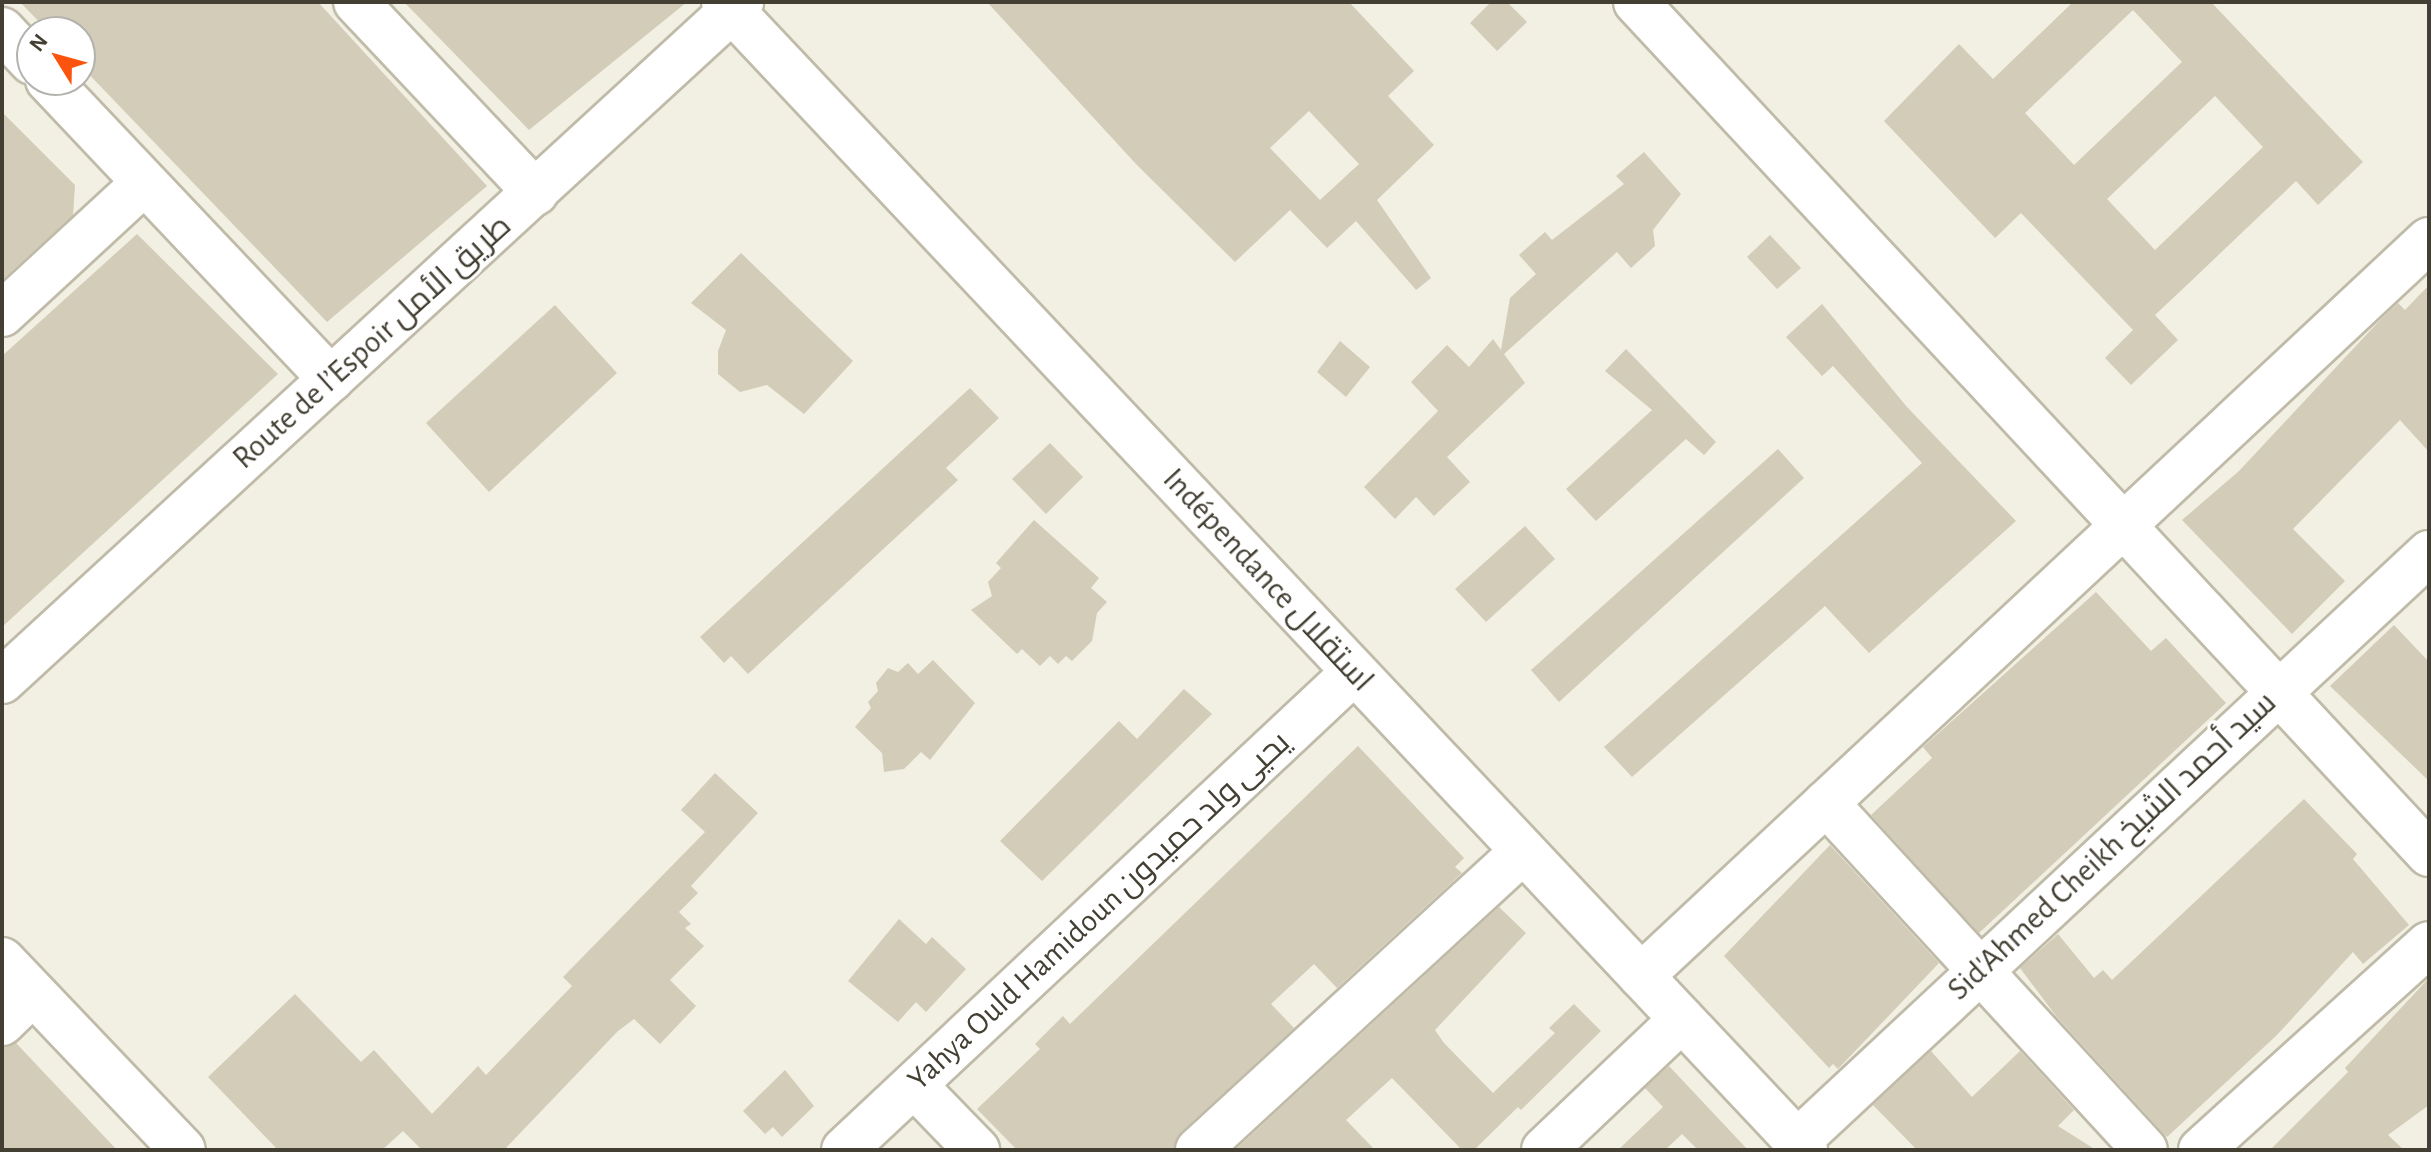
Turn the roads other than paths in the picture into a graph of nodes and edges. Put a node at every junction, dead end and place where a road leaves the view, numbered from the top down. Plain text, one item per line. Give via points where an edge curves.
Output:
1 (356, 2) edge
2 (1636, 2) edge
3 (732, 5) edge
4 (2, 30) edge
5 (16, 45) edge
6 (63, 96) edge
7 (144, 183) junction
8 (536, 193) junction
9 (2429, 240) edge
10 (2, 314) edge
11 (331, 379) junction
12 (2128, 525) junction
13 (2422, 575) edge
14 (1354, 672) junction
15 (2, 681) edge
16 (2278, 693) junction
17 (1826, 803) junction
18 (1523, 851) junction
19 (2429, 854) edge
20 (2429, 944) edge
21 (2, 960) edge
22 (1978, 968) junction
23 (1641, 976) junction
24 (33, 993) junction
25 (1682, 1019) junction
26 (2, 1023) edge
27 (914, 1085) junction
28 (164, 1143) edge
29 (1801, 1146) edge
30 (844, 1150) edge
31 (977, 1150) edge
32 (1198, 1150) edge
33 (1544, 1150) edge
34 (2145, 1150) edge
35 (2201, 1150) edge

1 - 8 street
2 - 12 street
3 - 8 street, Route de l’Espoir طريق الأمل
3 - 14 street, Indépendance استقلال
4 - 5 street
6 - 7 street
7 - 10 street
7 - 11 street
8 - 11 street, Route de l’Espoir طريق الأمل
9 - 12 street
11 - 15 street, Route de l’Espoir طريق الأمل
12 - 16 street
12 - 17 street
13 - 16 street, Sid'Ahmed Cheikh سيد أحمد الشيخ
14 - 18 street, Indépendance استقلال
14 - 27 street, Yahya Ould Hamidoun يحيى ولد حميدون
16 - 19 street
16 - 22 street, Sid'Ahmed Cheikh سيد أحمد الشيخ
17 - 22 street
17 - 23 street
18 - 23 street, Indépendance استقلال
18 - 32 street
20 - 35 street
21 - 24 street
22 - 29 street, Sid'Ahmed Cheikh سيد أحمد الشيخ
22 - 34 street
23 - 25 street, Indépendance استقلال
24 - 26 street
24 - 28 street
25 - 29 street, Indépendance استقلال
25 - 33 street
27 - 30 street, Yahya Ould Hamidoun يحيى ولد حميدون
27 - 31 street

